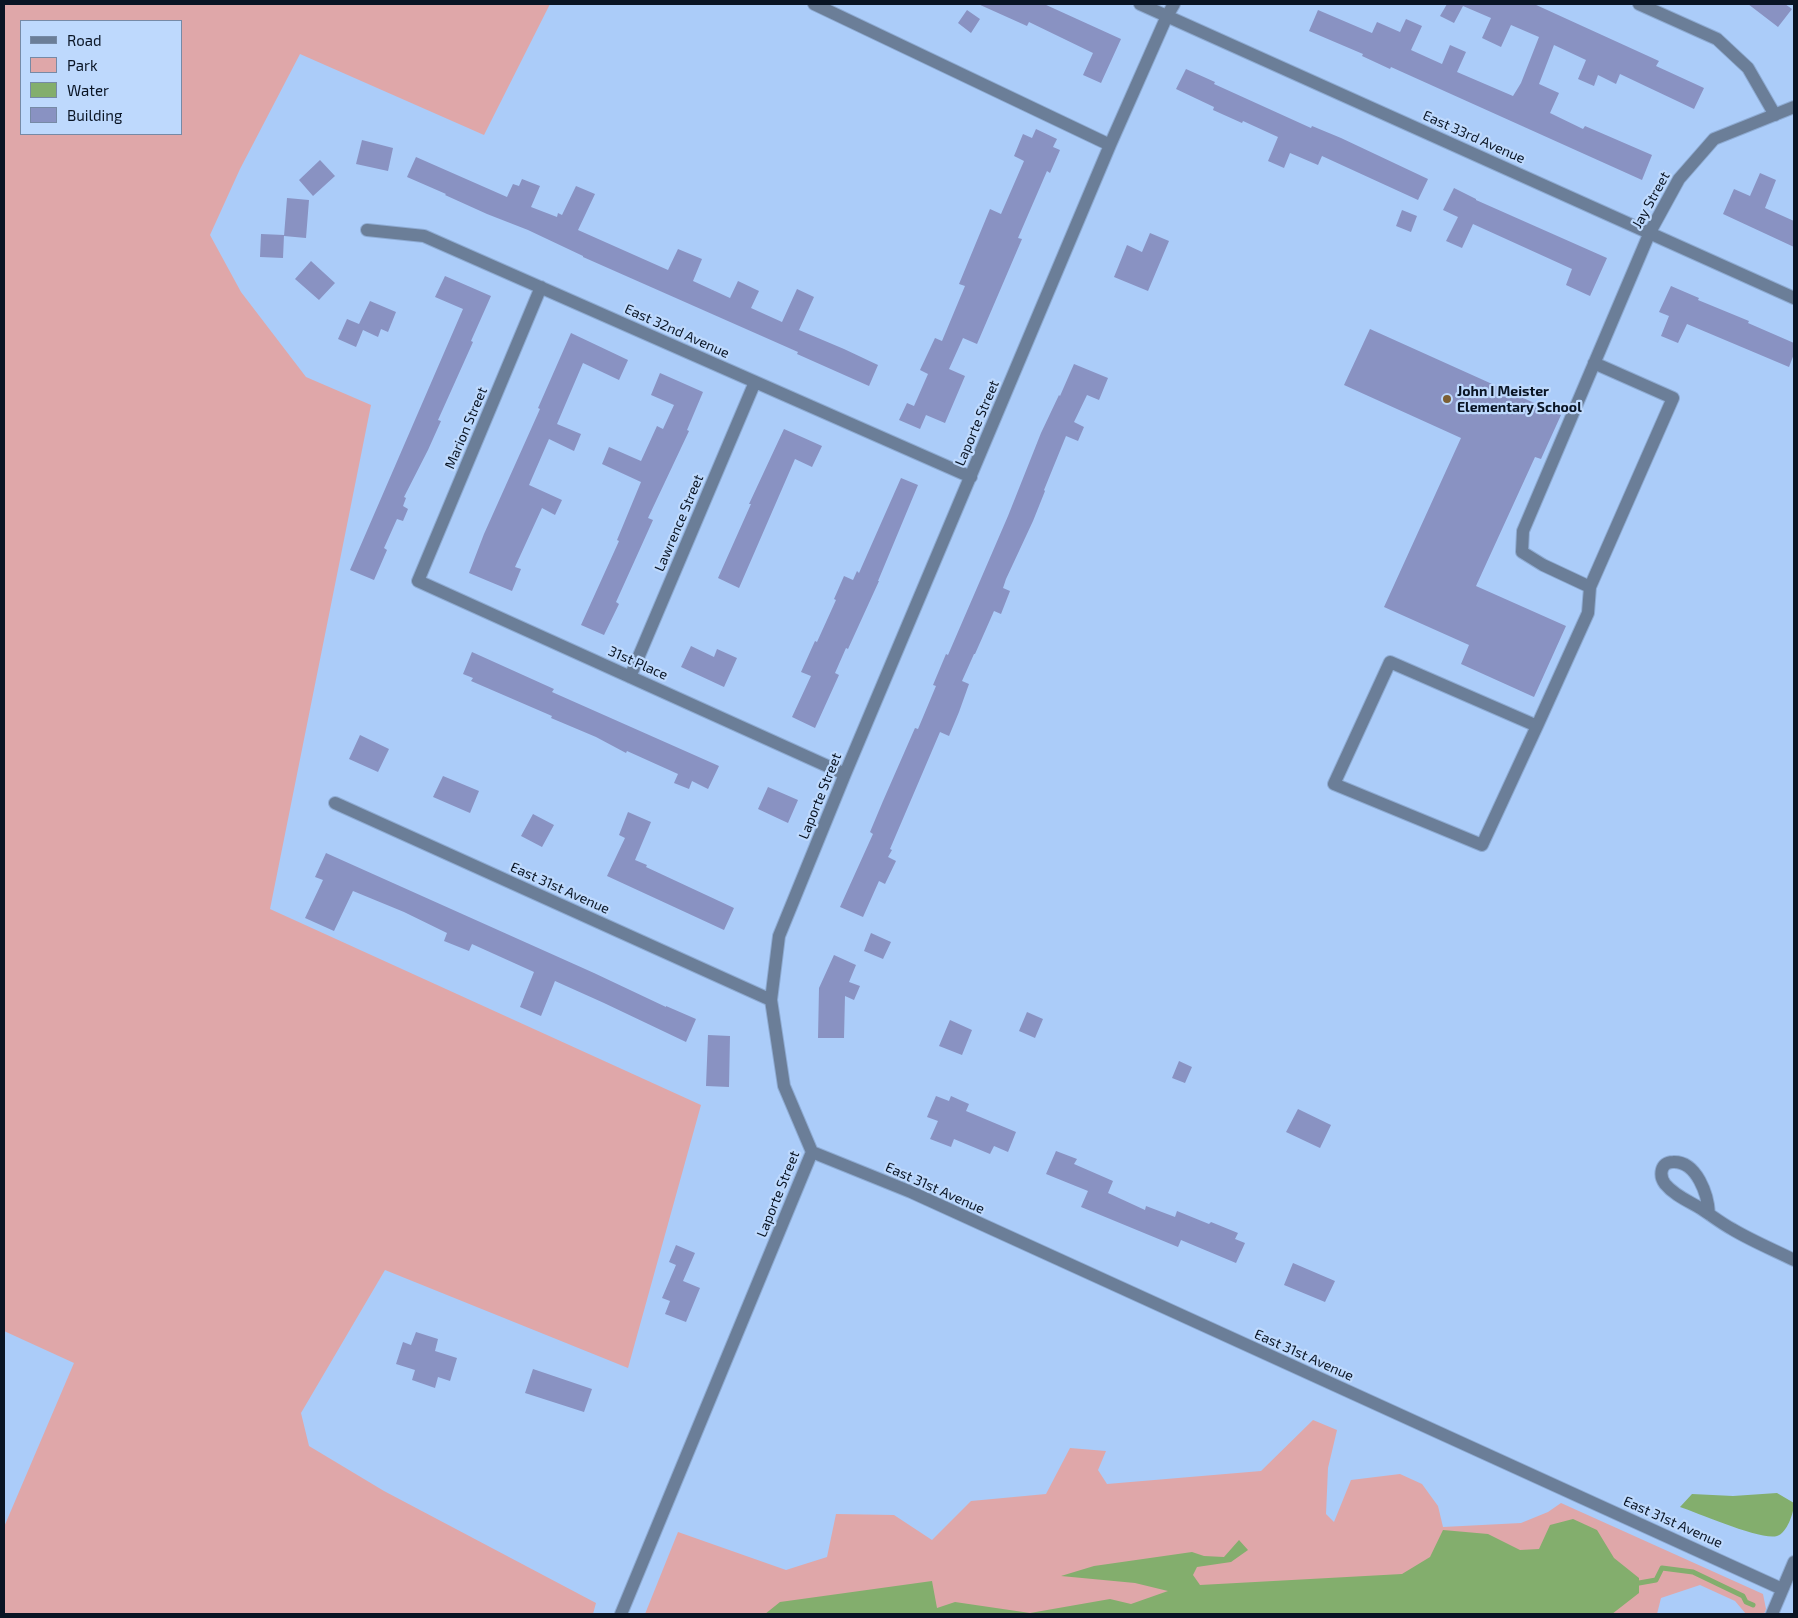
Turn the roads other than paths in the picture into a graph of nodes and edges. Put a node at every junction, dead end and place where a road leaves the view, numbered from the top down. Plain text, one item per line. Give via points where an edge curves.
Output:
1 (814, 4) edge
2 (1140, 4) edge
3 (1174, 4) edge
4 (1639, 4) edge
5 (1168, 16) junction
6 (1794, 107) edge
7 (1775, 114) junction
8 (1110, 145) junction
9 (367, 230) dead end
10 (1650, 232) junction
11 (541, 286) junction
12 (1794, 298) edge
13 (1594, 362) junction
14 (755, 382) junction
15 (971, 477) junction
16 (418, 581) joint
17 (1590, 587) junction
18 (630, 676) junction
19 (1537, 726) junction
20 (845, 774) junction
21 (336, 803) dead end
22 (771, 1000) junction
23 (812, 1152) junction
24 (1709, 1214) dead end
25 (1794, 1260) edge
26 (1794, 1562) edge
27 (1782, 1589) junction
28 (621, 1614) edge
29 (1772, 1614) edge

1 - 8 street
2 - 5 street, East 33rd Avenue
3 - 5 street, Laporte Street
4 - 7 street via 1717,39 1748,68
5 - 8 street, Laporte Street
5 - 10 street, East 33rd Avenue
6 - 7 street, Jay Street
7 - 10 street, Jay Street via 1714,139 1678,178
8 - 15 street, Laporte Street
9 - 11 street, East 32nd Avenue via 424,236
10 - 12 street, East 33rd Avenue
10 - 13 street, Jay Street
11 - 14 street, East 32nd Avenue
11 - 16 street, Marion Street
13 - 17 street, Jay Street via 1522,531 1522,552
13 - 17 street via 1673,398
14 - 15 street, East 32nd Avenue
14 - 18 street, Lawrence Street
15 - 20 street, Laporte Street
16 - 18 street, 31st Place
17 - 19 street via 1588,613
18 - 20 street, 31st Place
19 - 19 street via 1390,662 1334,784 1482,845
20 - 22 street, Laporte Street via 779,936
21 - 22 street, East 31st Avenue
22 - 23 street, Laporte Street via 784,1086
23 - 27 street, East 31st Avenue via 911,1192
23 - 28 street, Laporte Street
24 - 25 street via 1733,1230
26 - 27 street
27 - 29 street

